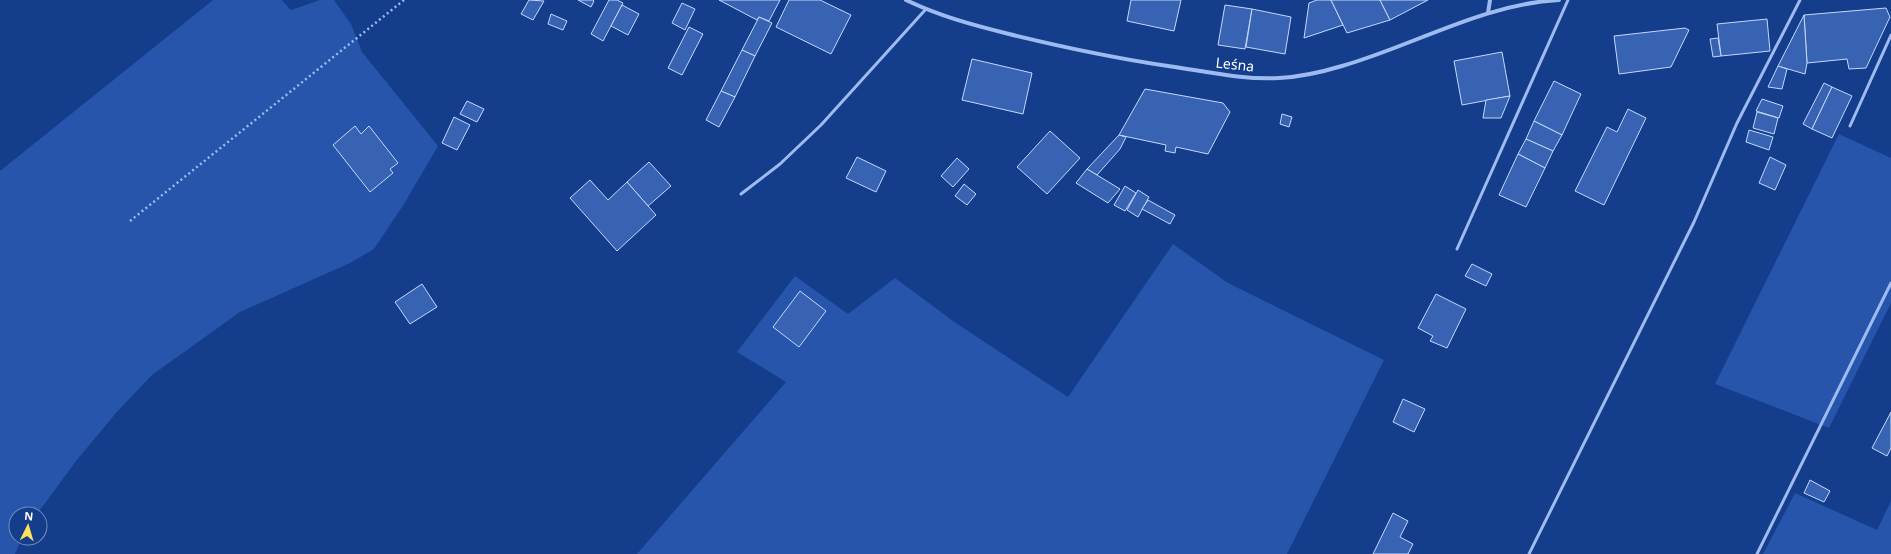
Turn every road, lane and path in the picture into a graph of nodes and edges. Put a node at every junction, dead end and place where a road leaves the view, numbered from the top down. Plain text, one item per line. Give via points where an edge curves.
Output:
1 (404, 0) edge
2 (906, 0) edge
3 (1490, 0) edge
4 (1559, 0) edge
5 (1568, 0) edge
6 (1800, 0) edge
7 (926, 10) junction
8 (1488, 13) junction
9 (1891, 35) edge
10 (1850, 126) dead end
11 (741, 194) dead end
12 (130, 220) dead end
13 (1456, 249) dead end
14 (1891, 284) edge
15 (1529, 554) edge
16 (1757, 554) edge

1 - 12 path
2 - 7 street, Leśna
3 - 8 street
4 - 8 street, Leśna
5 - 13 lane
6 - 15 lane via 1737,123 1694,222
7 - 8 street, Leśna via 964,23 1103,56 1217,73 1279,78 1309,74 1380,54
7 - 11 lane via 821,124 780,164
9 - 10 lane
14 - 16 lane

